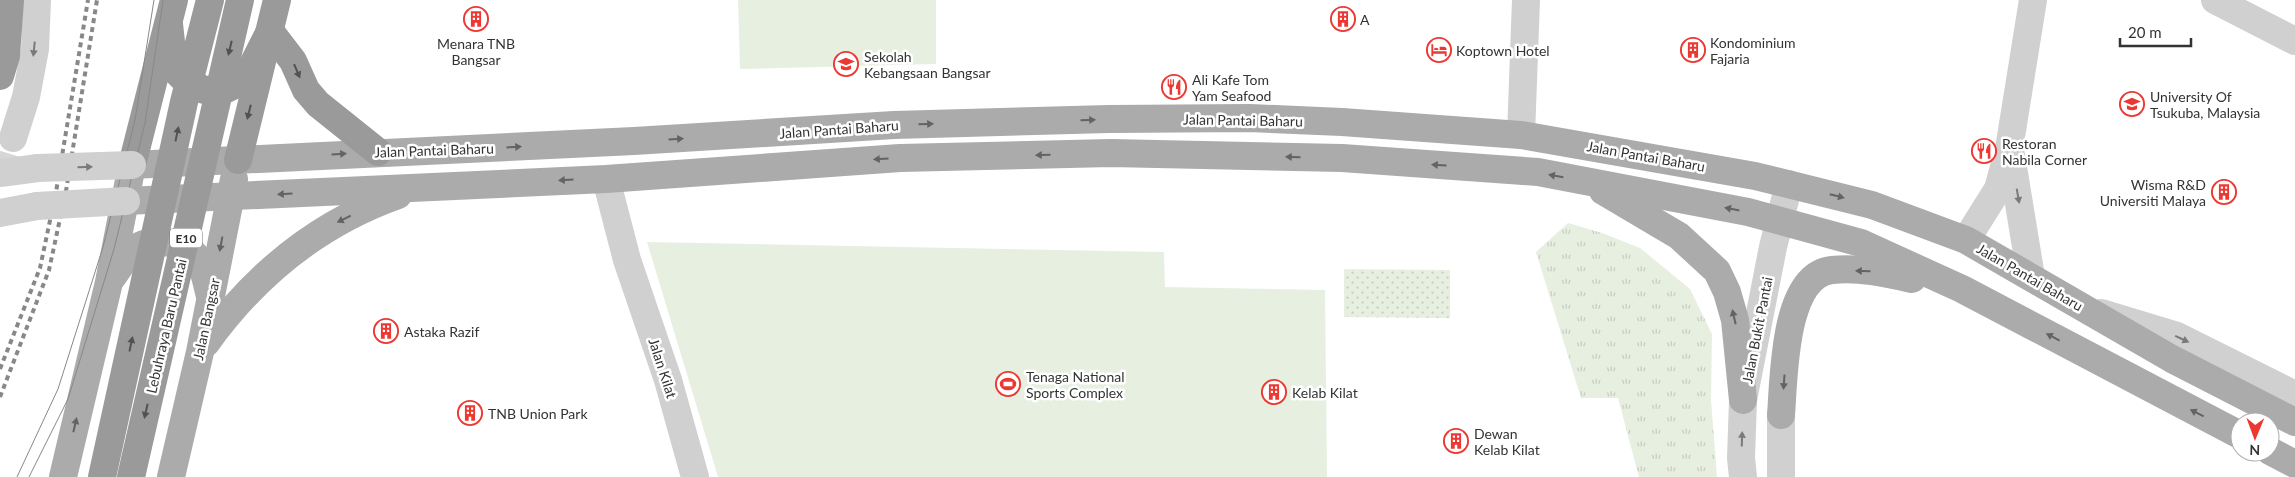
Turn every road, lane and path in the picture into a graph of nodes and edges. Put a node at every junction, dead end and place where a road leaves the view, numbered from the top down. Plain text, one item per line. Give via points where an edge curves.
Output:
1 (10, 0) edge
2 (37, 0) edge
3 (210, 0) edge
4 (240, 0) edge
5 (277, 0) edge
6 (1526, 0) edge
7 (2032, 0) edge
8 (2215, 0) edge
9 (172, 12) edge
10 (270, 31) junction
11 (2295, 41) edge
12 (0, 76) edge
13 (1520, 134) junction
14 (14, 138) tunnel mouth
15 (2009, 149) junction
16 (378, 152) junction
17 (238, 160) junction
18 (132, 165) junction
19 (0, 173) edge
20 (606, 179) junction
21 (1587, 182) junction
22 (1789, 184) junction
23 (421, 187) junction
24 (230, 196) junction
25 (126, 202) junction
26 (0, 214) edge
27 (1780, 219) junction
28 (1966, 240) junction
29 (2030, 277) junction
30 (109, 282) junction
31 (1962, 289) junction
32 (210, 299) junction
33 (2085, 308) junction
34 (200, 352) junction
35 (2295, 395) edge
36 (1743, 400) junction
37 (1781, 415) joint
38 (2295, 422) edge
39 (2230, 430) edge
40 (2280, 456) edge
41 (2295, 464) edge
42 (63, 477) edge
43 (102, 477) edge
44 (131, 477) edge
45 (171, 477) edge
46 (695, 477) edge
47 (1743, 477) edge
48 (1781, 477) edge

1 - 12 highway via 6,56
2 -> 14 street via 35,49
43 -> 3 highway, E10, bridge via 184,102
4 -> 44 highway, Lebuhraya Baru Pantai / E10, bridge
5 - 10 highway
6 - 13 street
7 - 15 street
8 - 11 street
9 - 10 highway via 174,69 186,81 204,90 226,89 245,80
9 - 18 highway
10 -> 16 highway via 293,61 306,90 318,104
10 -> 17 highway
16 -> 13 main road, Jalan Pantai Baharu via 894,125 1109,119 1250,118
13 - 22 main road, Jalan Pantai Baharu
15 - 28 street via 1998,189
15 -> 29 street
17 -> 16 main road, Jalan Pantai Baharu
17 - 18 main road, Jalan Pantai Baharu
17 - 24 main road, Jalan Bangsar
19 -> 18 street, bridge via 38,168
18 - 25 main road
21 -> 20 main road via 1538,172 1342,158 1110,154 900,158
20 -> 23 main road
20 - 46 street, Jalan Kilat via 627,260 668,380
27 -> 21 main road
36 -> 21 main road via 1735,320 1717,271 1679,236
22 - 27 street, Jalan Bukit Pantai
22 -> 28 main road, Jalan Pantai Baharu via 1872,205
23 -> 24 main road
23 -> 34 main road via 334,223 295,249 259,279 227,314
24 - 25 main road
24 -> 32 main road, Jalan Bangsar
25 - 26 street, bridge via 37,206
25 - 30 main road
27 - 31 main road via 1861,243
27 - 36 street, Jalan Bukit Pantai
28 - 29 main road, Jalan Pantai Baharu
29 - 33 main road, Jalan Pantai Baharu
30 - 32 main road via 133,250 153,242 169,242 190,250 200,262
42 -> 30 main road
31 -> 37 main road via 1876,271 1830,270 1812,278 1798,299 1786,352
39 -> 31 main road
32 - 34 main road, Jalan Bangsar
33 -> 35 street via 2177,336
33 - 38 main road, Jalan Pantai Baharu
34 - 45 main road, Jalan Bangsar
47 -> 36 street, Jalan Bukit Pantai
37 - 48 street
40 - 41 main road

